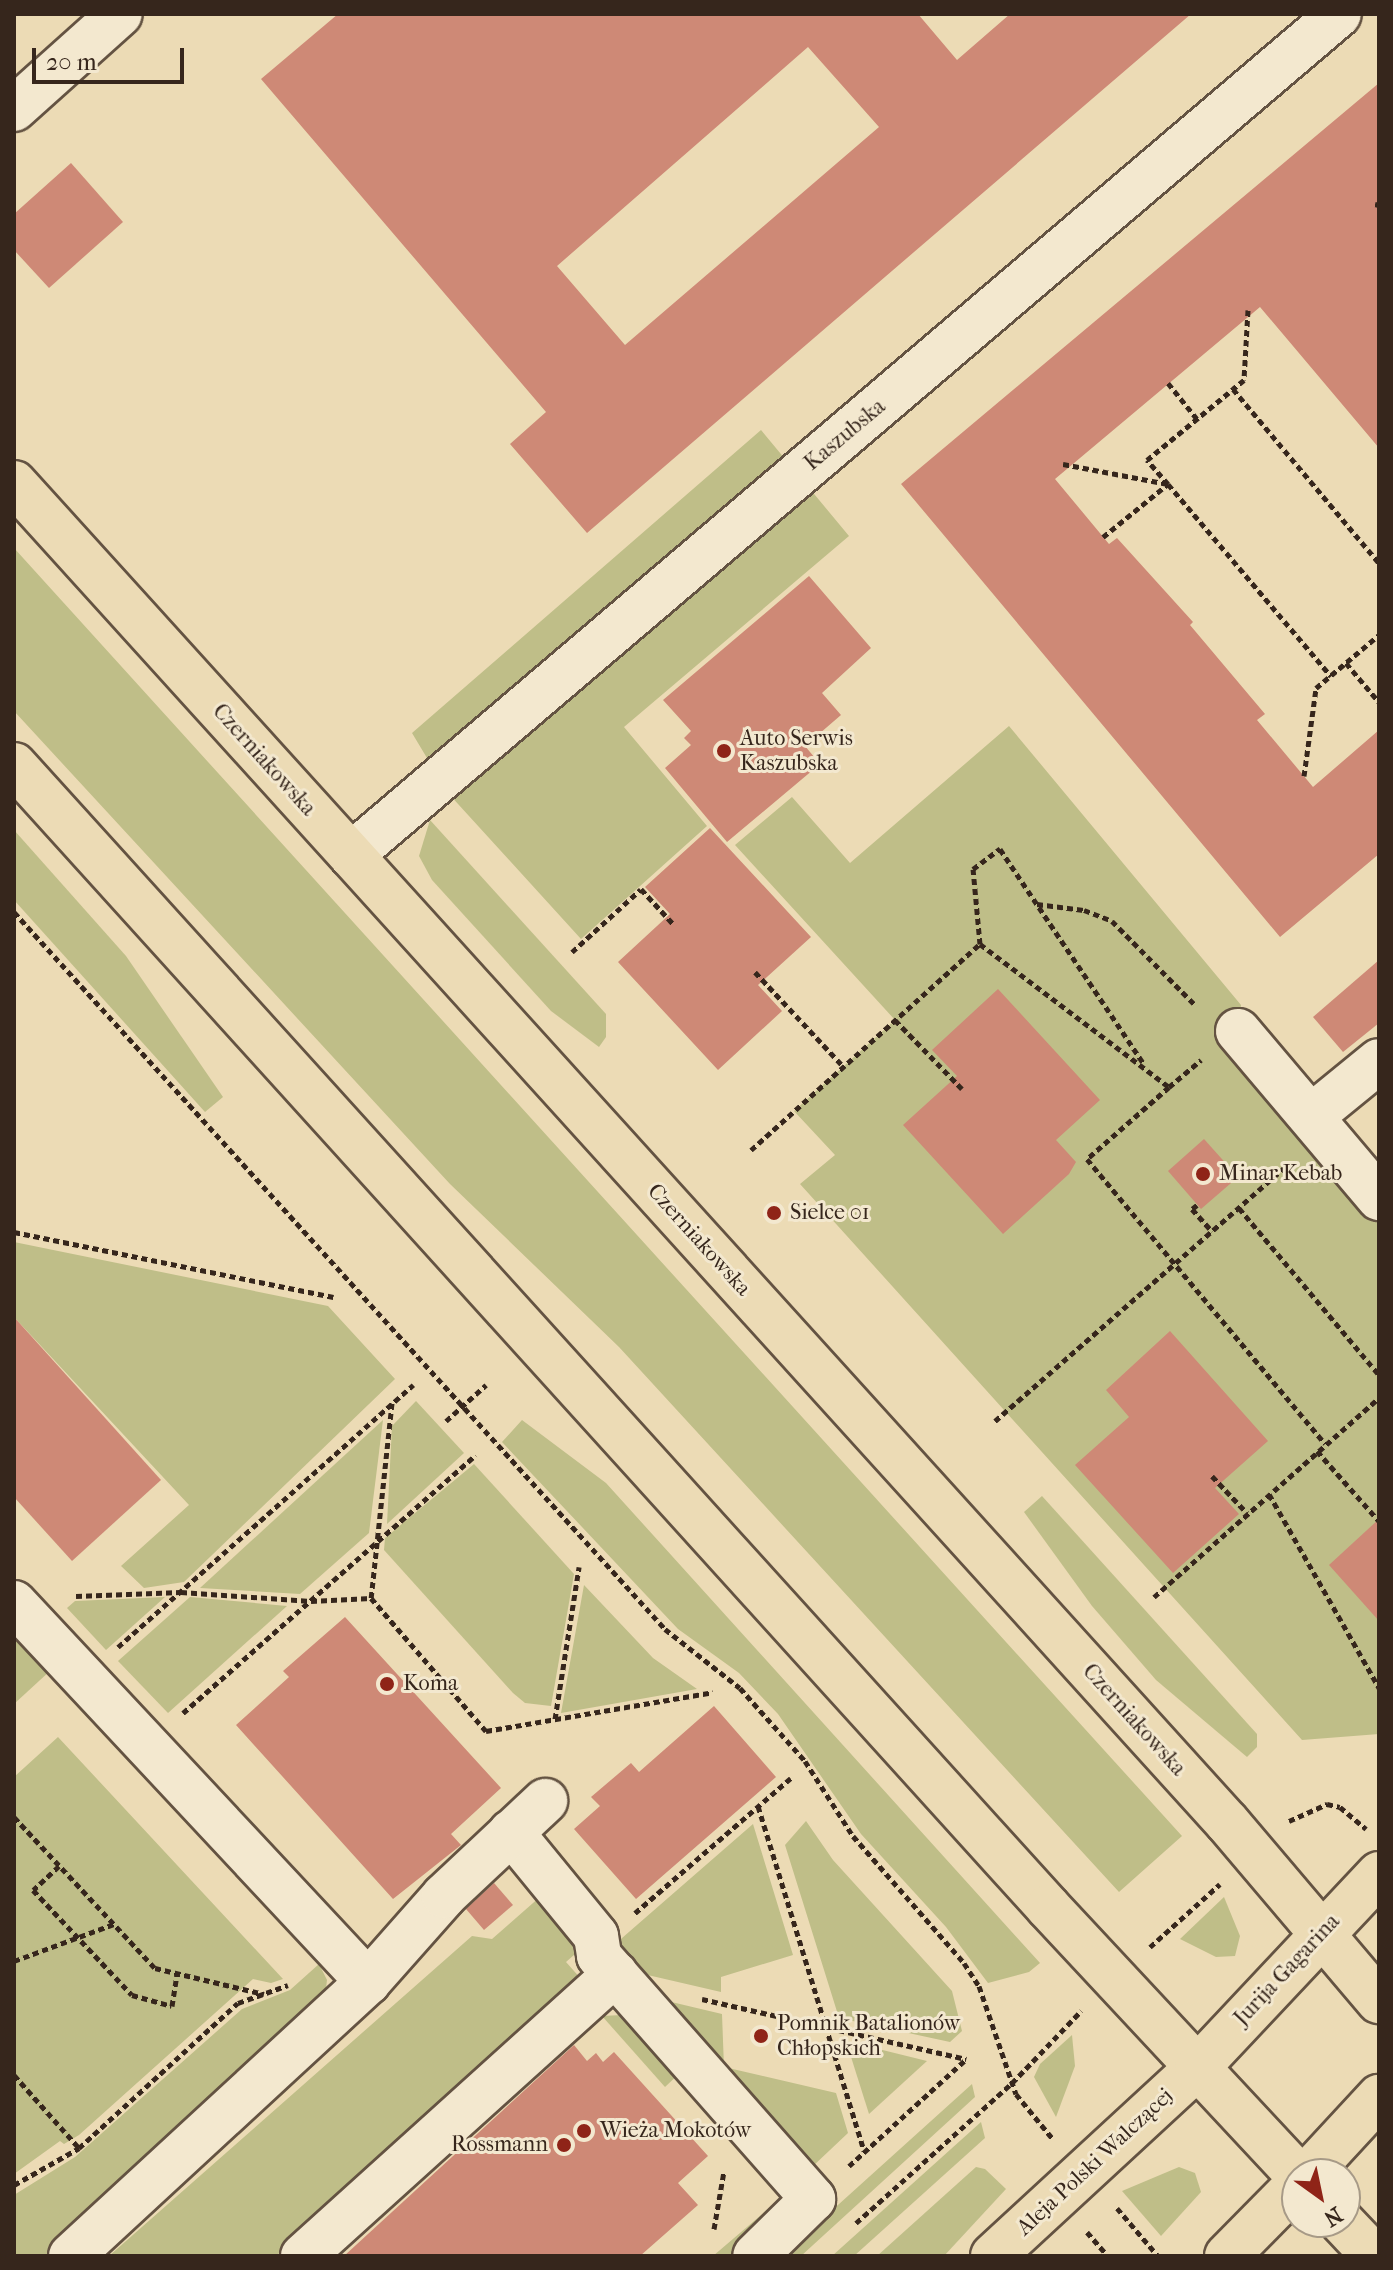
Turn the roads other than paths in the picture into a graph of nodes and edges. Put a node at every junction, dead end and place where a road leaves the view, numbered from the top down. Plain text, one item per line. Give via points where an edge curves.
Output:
1 (120, 14) edge
2 (1339, 14) edge
3 (14, 109) edge
4 (14, 483) edge
5 (14, 765) edge
6 (351, 855) junction
7 (1238, 1031) road end
8 (1379, 1061) edge
9 (1320, 1124) junction
10 (1379, 1198) edge
11 (14, 1603) edge
12 (545, 1801) dead end
13 (511, 1832) junction
14 (1379, 1874) edge
15 (1322, 1931) junction
16 (606, 1960) junction
17 (368, 1982) junction
18 (1379, 2001) edge
19 (1197, 2068) junction
20 (1379, 2097) edge
21 (1282, 2158) edge
22 (1323, 2158) edge
23 (1281, 2201) edge
24 (1357, 2238) edge
25 (71, 2256) edge
26 (303, 2256) edge
27 (755, 2256) edge
28 (993, 2256) edge
29 (1227, 2256) edge
30 (1374, 2256) edge

1 - 3 street
2 - 6 street, Kaszubska
4 - 6 main road, Czerniakowska
5 - 19 main road
6 - 15 main road, Czerniakowska
7 - 9 street
8 - 9 street
9 - 10 street
11 - 17 street
12 - 13 street
13 - 16 street via 596,1936
13 - 17 street via 444,1896
14 - 15 main road, Jurija Gagarina
15 - 18 main road, Czerniakowska
15 - 19 main road, Jurija Gagarina
16 - 26 street
16 - 27 street via 813,2199
17 - 25 street
19 - 21 main road
19 - 28 main road, Aleja Polski Walczącej
20 - 22 main road
23 - 29 main road
24 - 30 main road

